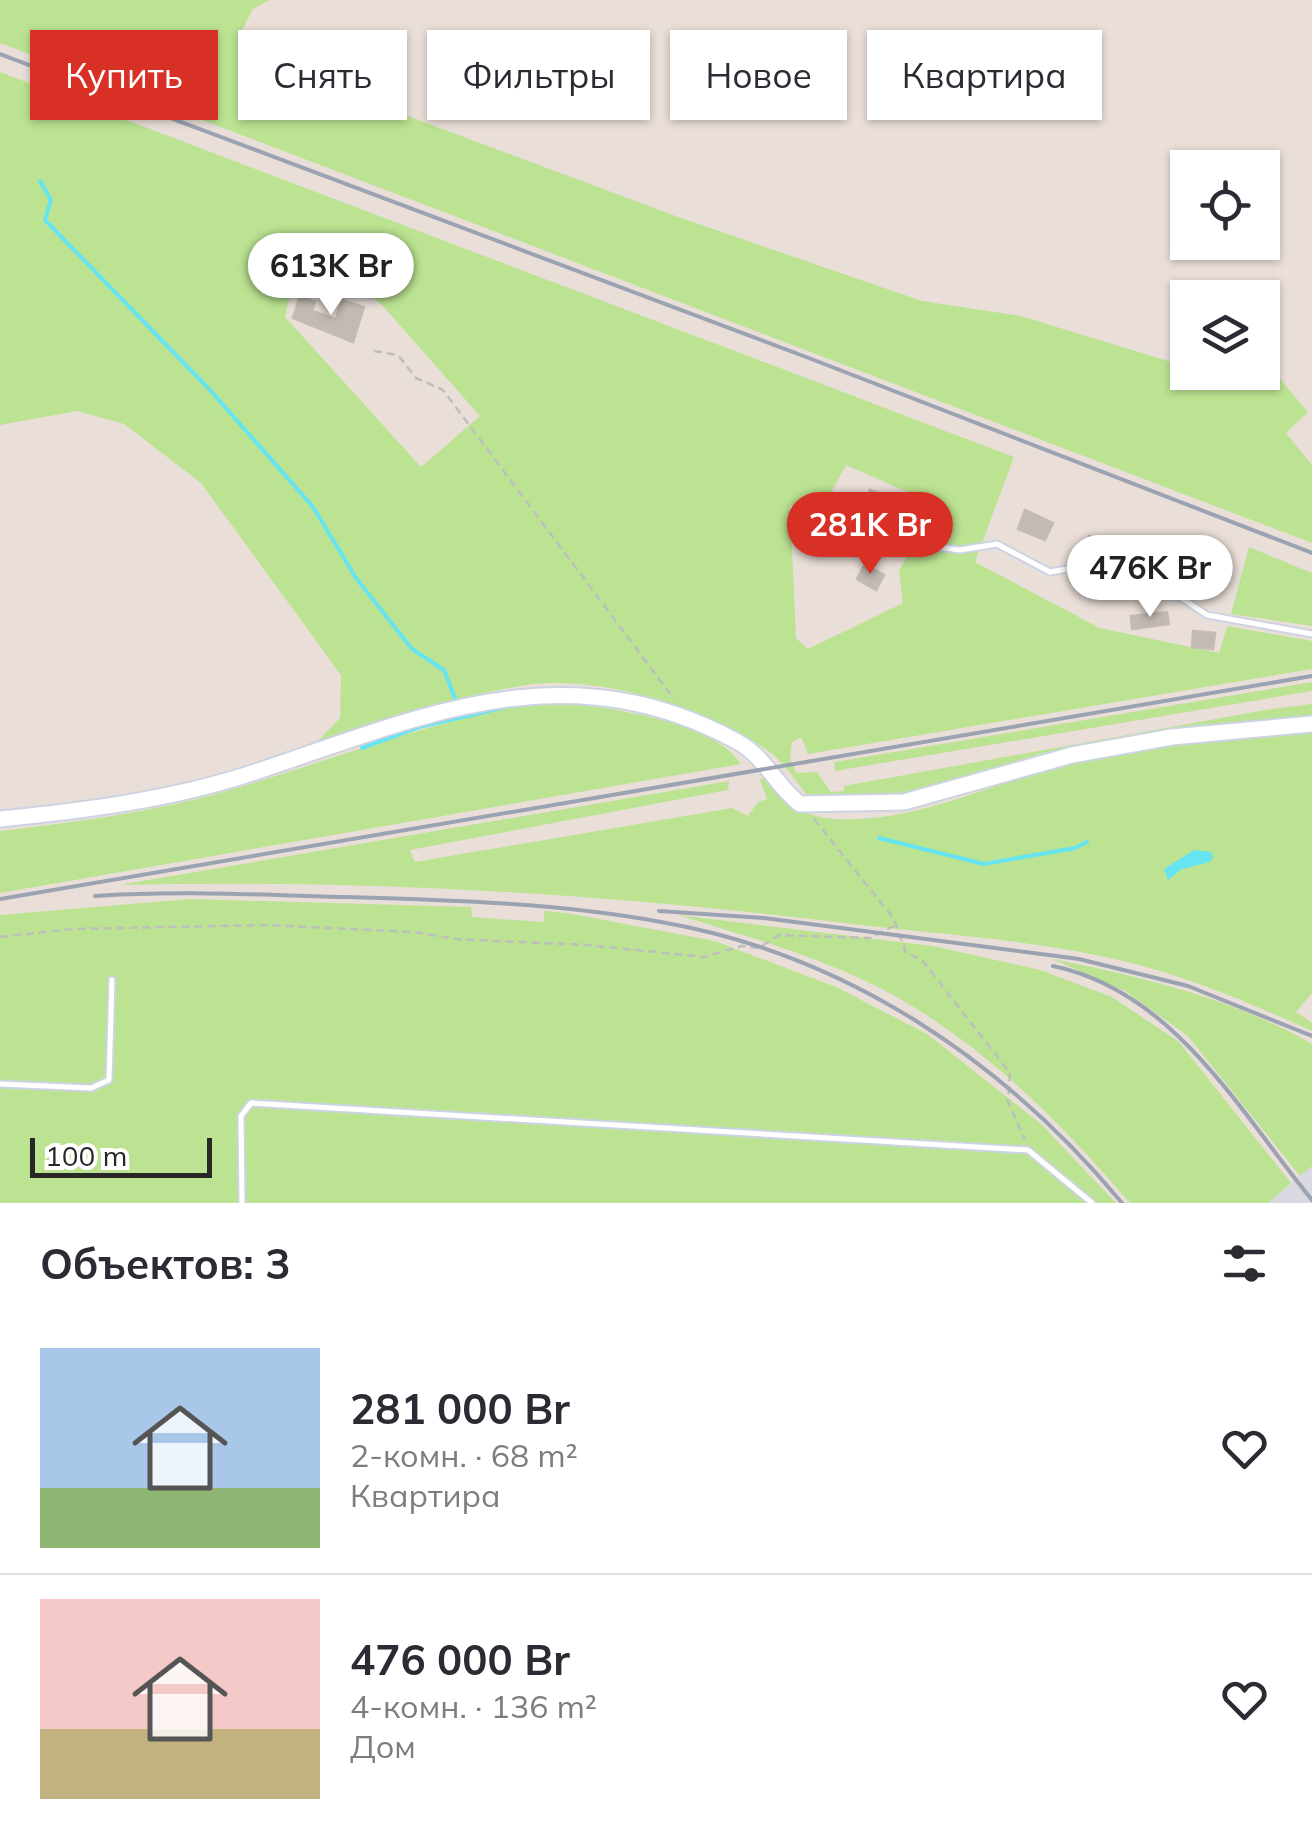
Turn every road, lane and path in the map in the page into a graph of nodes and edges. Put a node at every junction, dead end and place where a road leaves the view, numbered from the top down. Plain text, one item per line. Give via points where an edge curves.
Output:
1 (374, 351) dead end
2 (865, 514) dead end
3 (1312, 634) edge
4 (689, 720) junction
5 (1312, 724) edge
6 (800, 804) junction
7 (0, 819) edge
8 (894, 926) junction
9 (0, 937) edge
10 (112, 980) dead end
11 (0, 1084) edge
12 (1028, 1150) junction
13 (242, 1203) edge
14 (1092, 1203) edge

1 - 4 path via 398,355 416,378 443,390
2 - 3 lane via 916,544 960,550 997,544 1050,572 1084,566 1144,594 1180,597 1206,614
4 - 6 street via 764,760
4 - 7 street via 643,704 542,693 436,712 213,783
5 - 6 street via 1172,737 1072,755 904,802
6 - 8 path
8 - 9 path via 870,938 779,935 756,949 742,946 704,957 265,925
8 - 12 path via 906,953 922,960 1010,1073 1008,1102
10 - 11 lane via 108,1080 92,1088
12 - 13 lane via 252,1104 241,1116
12 - 14 lane

